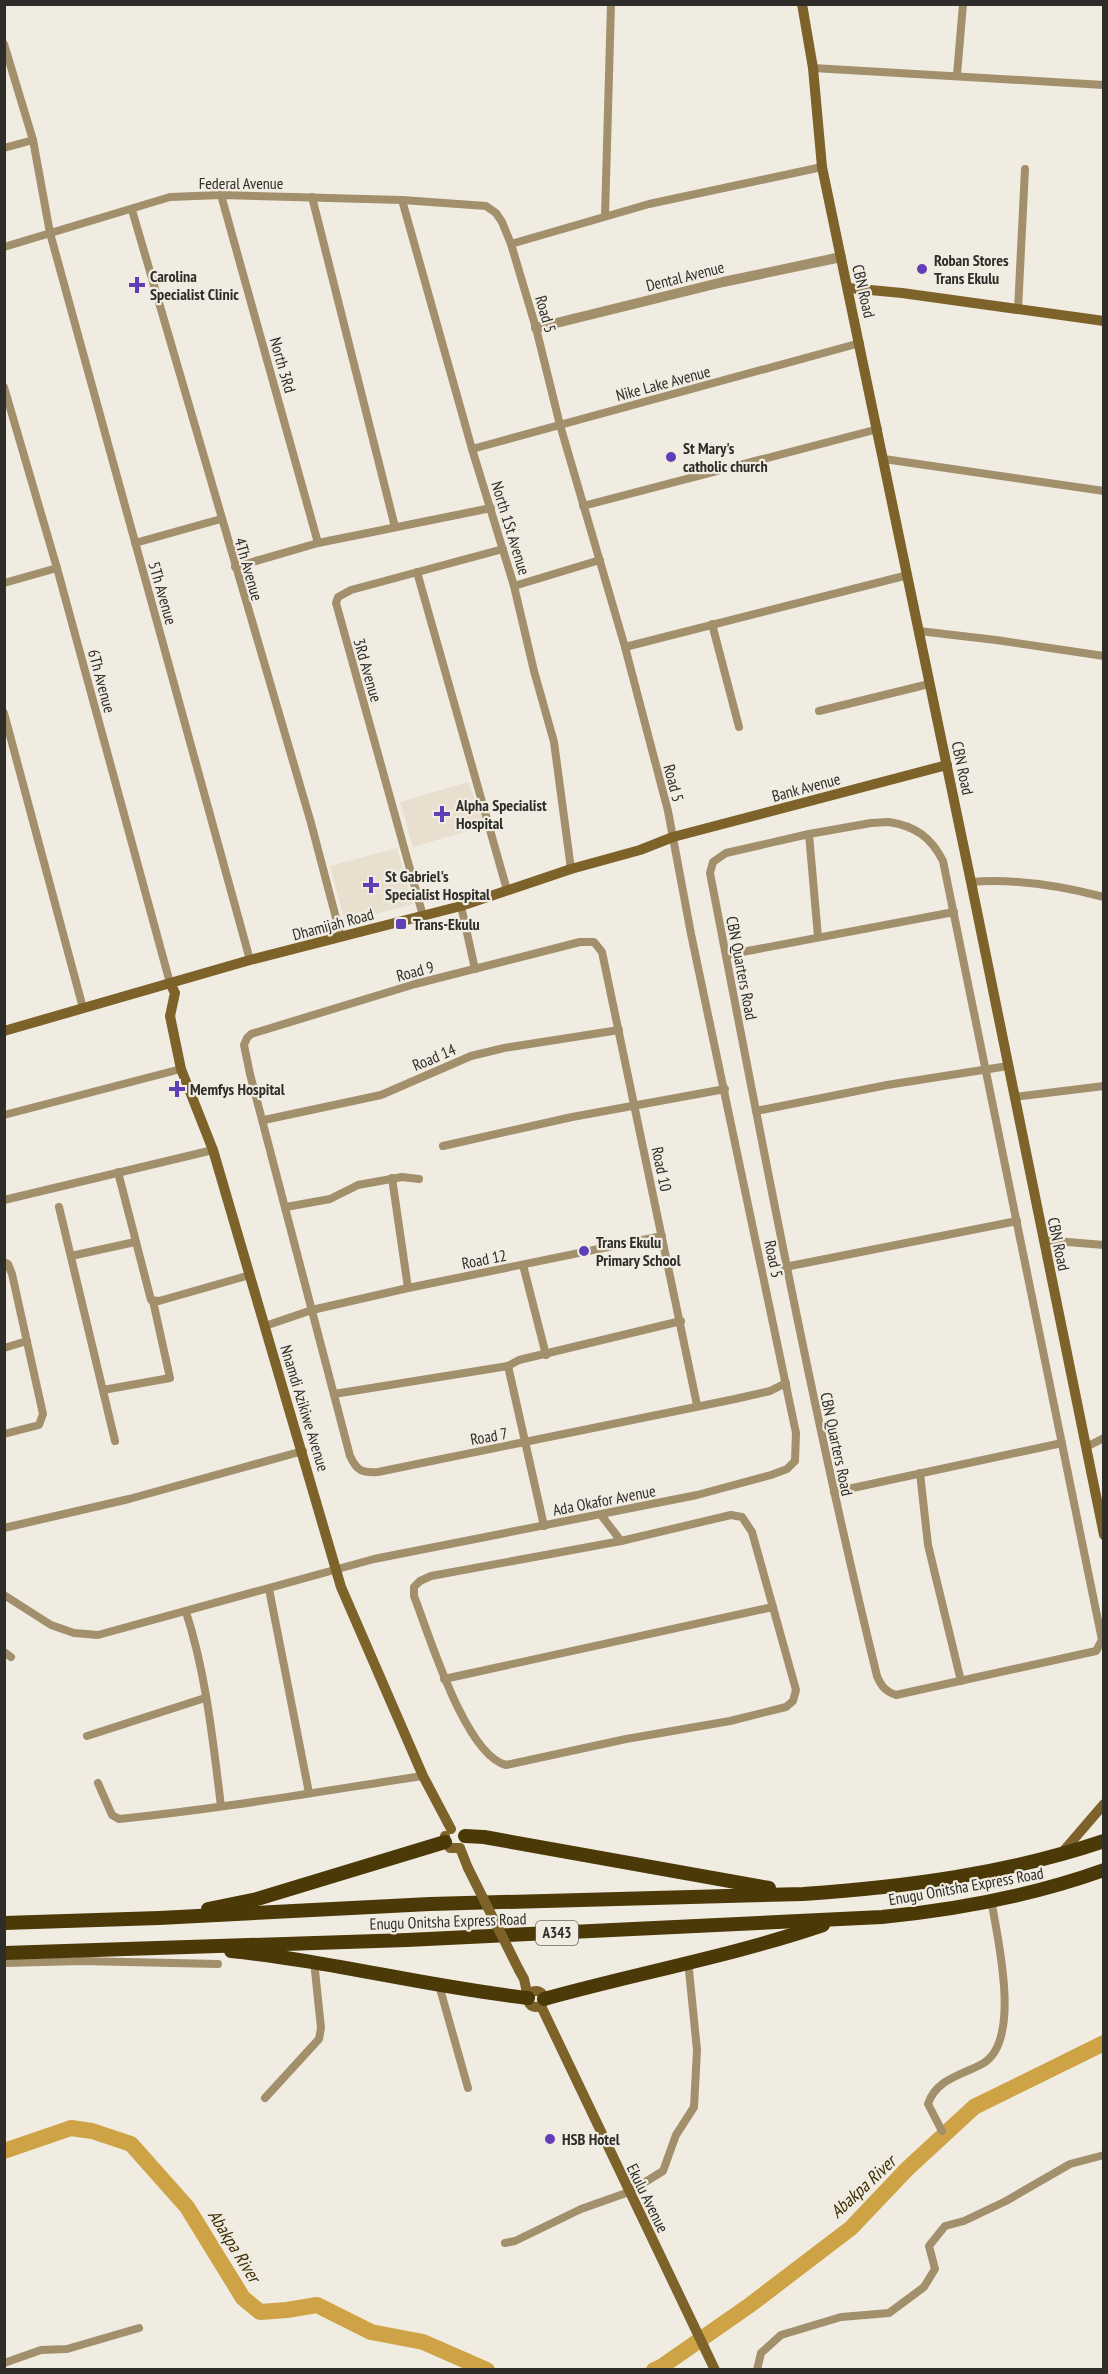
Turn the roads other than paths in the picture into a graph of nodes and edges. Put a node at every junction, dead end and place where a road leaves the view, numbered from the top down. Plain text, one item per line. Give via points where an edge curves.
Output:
1 (611, 4) edge
2 (802, 4) edge
3 (963, 4) edge
4 (5, 47) edge
5 (813, 68) junction
6 (957, 75) junction
7 (1104, 85) edge
8 (33, 140) junction
9 (4, 148) edge
10 (822, 167) junction
11 (1025, 169) dead end
12 (221, 195) junction
13 (312, 197) junction
14 (402, 200) junction
15 (486, 206) joint
16 (132, 210) junction
17 (605, 216) junction
18 (50, 233) junction
19 (511, 244) junction
20 (4, 247) edge
21 (841, 257) junction
22 (849, 288) junction
23 (1018, 310) junction
24 (1104, 321) edge
25 (536, 328) junction
26 (860, 343) junction
27 (4, 387) edge
28 (560, 425) junction
29 (878, 429) junction
30 (472, 449) junction
31 (884, 459) junction
32 (1104, 491) edge
33 (583, 506) junction
34 (490, 508) junction
35 (221, 519) junction
36 (395, 527) junction
37 (135, 543) junction
38 (318, 543) junction
39 (503, 549) junction
40 (600, 560) junction
41 (235, 567) junction
42 (57, 568) junction
43 (417, 572) junction
44 (908, 575) junction
45 (4, 583) edge
46 (514, 586) junction
47 (712, 624) junction
48 (919, 631) junction
49 (625, 647) junction
50 (1104, 656) edge
51 (929, 684) junction
52 (819, 711) dead end
53 (4, 713) edge
54 (739, 727) dead end
55 (947, 765) junction
56 (809, 834) junction
57 (673, 837) junction
58 (571, 869) junction
59 (972, 882) junction
60 (507, 890) junction
61 (1104, 897) edge
62 (461, 906) junction
63 (954, 912) junction
64 (423, 915) junction
65 (342, 937) junction
66 (819, 937) junction
67 (594, 942) joint
68 (726, 955) junction
69 (250, 960) junction
70 (475, 969) junction
71 (171, 983) junction
72 (83, 1008) junction
73 (619, 1030) junction
74 (4, 1031) edge
75 (247, 1038) joint
76 (1008, 1066) junction
77 (181, 1068) junction
78 (985, 1070) junction
79 (1104, 1086) edge
80 (725, 1089) junction
81 (1014, 1096) junction
82 (635, 1105) junction
83 (756, 1111) junction
84 (4, 1115) edge
85 (264, 1120) junction
86 (443, 1146) dead end
87 (213, 1150) junction
88 (118, 1172) junction
89 (392, 1178) junction
90 (419, 1179) dead end
91 (4, 1200) edge
92 (59, 1207) dead end
93 (286, 1208) junction
94 (1017, 1221) junction
95 (662, 1236) junction
96 (1043, 1240) junction
97 (135, 1242) junction
98 (1104, 1245) edge
99 (71, 1256) junction
100 (4, 1263) edge
101 (523, 1265) junction
102 (785, 1267) junction
103 (250, 1275) junction
104 (408, 1288) junction
105 (153, 1301) junction
106 (312, 1310) junction
107 (681, 1321) junction
108 (265, 1326) junction
109 (27, 1341) junction
110 (4, 1348) edge
111 (546, 1355) junction
112 (508, 1366) junction
113 (786, 1383) junction
114 (103, 1390) junction
115 (334, 1394) junction
116 (697, 1405) junction
117 (4, 1434) edge
118 (1104, 1438) edge
119 (115, 1441) dead end
120 (527, 1443) junction
121 (1062, 1443) junction
122 (1086, 1447) junction
123 (303, 1451) junction
124 (920, 1473) junction
125 (834, 1491) junction
126 (601, 1515) junction
127 (1102, 1523) edge
128 (544, 1526) junction
129 (4, 1528) edge
130 (1104, 1535) edge
131 (621, 1541) junction
132 (336, 1569) junction
133 (269, 1589) junction
134 (4, 1594) edge
135 (773, 1606) junction
136 (186, 1612) junction
137 (444, 1679) junction
138 (961, 1681) junction
139 (205, 1698) junction
140 (87, 1736) dead end
141 (423, 1776) junction
142 (98, 1783) dead end
143 (309, 1793) junction
144 (1104, 1804) edge
145 (221, 1806) junction
146 (448, 1836) junction
147 (1104, 1841) edge
148 (463, 1842) junction
149 (1059, 1856) junction
150 (1104, 1870) edge
151 (803, 1894) junction
152 (991, 1899) junction
153 (159, 1918) junction
154 (839, 1920) junction
155 (4, 1923) edge
156 (210, 1945) junction
157 (4, 1953) edge
158 (314, 1961) junction
159 (4, 1964) edge
160 (218, 1964) dead end
161 (689, 1970) dead end
162 (439, 1985) junction
163 (536, 1998) junction
164 (468, 2088) dead end
165 (265, 2098) dead end
166 (942, 2131) dead end
167 (1104, 2155) edge
168 (628, 2192) junction
169 (505, 2242) dead end
170 (139, 2328) dead end
171 (4, 2363) edge
172 (714, 2368) edge
173 (757, 2370) edge

1 - 17 street
2 - 5 main road, CBN Road
3 - 6 street
4 - 8 street, 5Th Avenue
5 - 6 street
5 - 10 main road, CBN Road
6 - 7 street
8 - 9 street
8 - 18 street, 5Th Avenue
10 - 17 street
10 - 21 main road, CBN Road
11 - 23 street
12 - 13 street, Federal Avenue
12 - 16 street, Federal Avenue via 170,197
12 - 38 street, North 3Rd
13 - 14 street, Federal Avenue
13 - 36 street
14 - 15 street, Federal Avenue
14 - 30 street, North 1St Avenue
15 - 19 street, Road 5 via 502,222
16 - 18 street, Federal Avenue
16 - 35 street, 4Th Avenue
17 - 19 street
18 - 20 street, Federal Avenue
18 - 37 street, 5Th Avenue
19 - 25 street, Road 5
21 - 22 main road, CBN Road
21 - 25 street, Dental Avenue
22 - 23 main road
22 - 26 main road, CBN Road
23 - 24 main road
25 - 28 street, Road 5
26 - 28 street, Nike Lake Avenue
26 - 29 main road, CBN Road
27 - 42 street, 6Th Avenue
28 - 30 street, Nike Lake Avenue
28 - 33 street, Road 5
29 - 31 main road, CBN Road
29 - 33 street
30 - 34 street, North 1St Avenue
31 - 32 street
31 - 44 main road, CBN Road
33 - 40 street, Road 5
34 - 36 street
34 - 39 street, North 1St Avenue
35 - 37 street
35 - 41 street, 4Th Avenue
36 - 38 street
37 - 69 street, 5Th Avenue
38 - 41 street
39 - 43 street, 3Rd Avenue
39 - 46 street, North 1St Avenue
40 - 46 street
40 - 49 street, Road 5
41 - 65 street, 4Th Avenue
42 - 45 street
42 - 71 street, 6Th Avenue
43 - 60 street
43 - 64 street, 3Rd Avenue via 351,590 338,597 336,603
44 - 47 street
44 - 48 main road, CBN Road
46 - 58 street, North 1St Avenue via 554,742
47 - 49 street
47 - 54 street
48 - 50 street
48 - 51 main road, CBN Road
49 - 57 street, Road 5
51 - 52 street
51 - 55 main road, CBN Road
53 - 72 street
55 - 57 main road, Bank Avenue
55 - 59 main road, CBN Road
56 - 63 street, CBN Quarters Road via 889,822 922,833 943,861
56 - 66 street
56 - 68 street, CBN Quarters Road via 726,853 712,862 710,873
57 - 58 main road, Dhamijah Road
57 - 80 street, Road 5
58 - 60 main road, Dhamijah Road
59 - 61 street via 1033,883
59 - 76 main road, CBN Road
60 - 62 main road, Dhamijah Road
62 - 64 main road, Dhamijah Road
62 - 70 street
63 - 66 street
63 - 78 street, CBN Quarters Road
64 - 65 main road, Dhamijah Road
65 - 69 main road, Dhamijah Road
66 - 68 street
67 - 70 street, Road 9 via 580,942
67 - 73 street, Road 10 via 602,951
68 - 83 street, CBN Quarters Road
69 - 71 main road, Dhamijah Road
70 - 75 street, Road 9 via 335,1007
71 - 72 main road, Dhamijah Road
71 - 77 main road, Nnamdi Azikiwe Avenue via 175,993 171,1016
72 - 74 main road, Dhamijah Road
73 - 82 street, Road 10
73 - 85 street, Road 14 via 471,1056 381,1095
75 - 85 street, Road 7 via 244,1045
76 - 78 street
76 - 81 main road, CBN Road
77 - 84 street
77 - 87 main road, Nnamdi Azikiwe Avenue
78 - 83 street
78 - 94 street, CBN Quarters Road
79 - 81 street
80 - 82 street
80 - 113 street, Road 5
81 - 96 main road, CBN Road
82 - 86 street
82 - 95 street, Road 10
83 - 102 street, CBN Quarters Road
85 - 93 street, Road 7
87 - 88 street
87 - 103 main road, Nnamdi Azikiwe Avenue
88 - 91 street
88 - 97 street
89 - 90 street
89 - 93 street via 358,1185 330,1199
89 - 104 street
92 - 99 street
93 - 106 street, Road 7
94 - 102 street
94 - 121 street, CBN Quarters Road
95 - 101 street, Road 12
95 - 107 street, Road 10
96 - 98 street
96 - 122 main road, CBN Road
97 - 99 street
97 - 105 street
99 - 114 street
100 - 109 street via 12,1274
101 - 104 street, Road 12
101 - 111 street
102 - 125 street, CBN Quarters Road
103 - 105 street
103 - 108 main road, Nnamdi Azikiwe Avenue
104 - 106 street, Road 12
105 - 114 street via 170,1378
106 - 108 street, Road 12
106 - 115 street, Road 7
107 - 111 street
107 - 116 street, Road 10
108 - 123 main road, Nnamdi Azikiwe Avenue
109 - 110 street
109 - 117 street via 42,1421
111 - 112 street
112 - 115 street
112 - 120 street
113 - 116 street, Road 7 via 761,1393
113 - 126 street, Ada Okafor Avenue via 796,1433 795,1461 787,1469 698,1495
114 - 119 street
115 - 120 street, Road 7 via 351,1456 355,1466 365,1473
116 - 120 street, Road 7
118 - 122 street
120 - 128 street
121 - 124 street
121 - 138 street, CBN Quarters Road via 1102,1632 1100,1646 1096,1651
122 - 127 main road, CBN Road
123 - 129 street
123 - 132 main road, Nnamdi Azikiwe Avenue
124 - 125 street
124 - 138 street via 928,1545
125 - 138 street, CBN Quarters Road via 881,1686 896,1695
126 - 128 street, Ada Okafor Avenue
126 - 131 street
127 - 130 main road, CBN Road
128 - 132 street, Ada Okafor Avenue
131 - 135 street via 731,1515 742,1517 752,1532
131 - 137 street via 420,1581 414,1587 414,1596
132 - 133 street, Ada Okafor Avenue
132 - 141 main road, Nnamdi Azikiwe Avenue via 357,1627
133 - 136 street, Ada Okafor Avenue
133 - 143 street
134 - 136 street, Ada Okafor Avenue via 51,1625 84,1635 98,1635
135 - 137 street
135 - 137 street via 796,1690 793,1701 786,1707 730,1721 506,1765 496,1763 478,1742
136 - 139 street
139 - 140 street
139 - 145 street
141 - 143 street
141 - 146 main road, Nnamdi Azikiwe Avenue
142 - 145 street via 112,1815 119,1819
143 - 145 street
144 - 149 main road
146 - 148 main road via 450,1848
146 - 148 main road via 461,1830
146 - 153 highway via 257,1899
147 - 149 highway, Enugu Onitsha Express Road / A343
148 - 151 highway via 484,1837
148 - 163 main road, bridge via 468,1868
149 - 151 highway, Enugu Onitsha Express Road / A343 via 954,1878
150 - 152 highway, Enugu Onitsha Express Road / A343 via 1040,1890
151 - 153 highway, Enugu Onitsha Express Road / A343 via 430,1904
152 - 154 highway, Enugu Onitsha Express Road / A343 via 919,1914
152 - 166 street via 1004,2023 998,2046 989,2059 956,2074 930,2098 928,2104
153 - 155 highway, Enugu Onitsha Express Road / A343
154 - 156 highway, Enugu Onitsha Express Road / A343
154 - 163 highway via 784,1938
156 - 157 highway, Enugu Onitsha Express Road / A343
156 - 158 highway via 215,1949
158 - 162 highway
158 - 165 street via 320,2038
159 - 160 street
161 - 168 street via 697,2050 694,2107 676,2135 663,2171
162 - 163 highway
162 - 164 street
163 - 168 main road, Ekulu Avenue
167 - 173 street via 1070,2164 1006,2201 945,2226 929,2246 935,2269 924,2287 890,2313 841,2317 781,2336 761,2353
168 - 169 street
168 - 172 main road, Ekulu Avenue
170 - 171 street via 67,2349 41,2350

